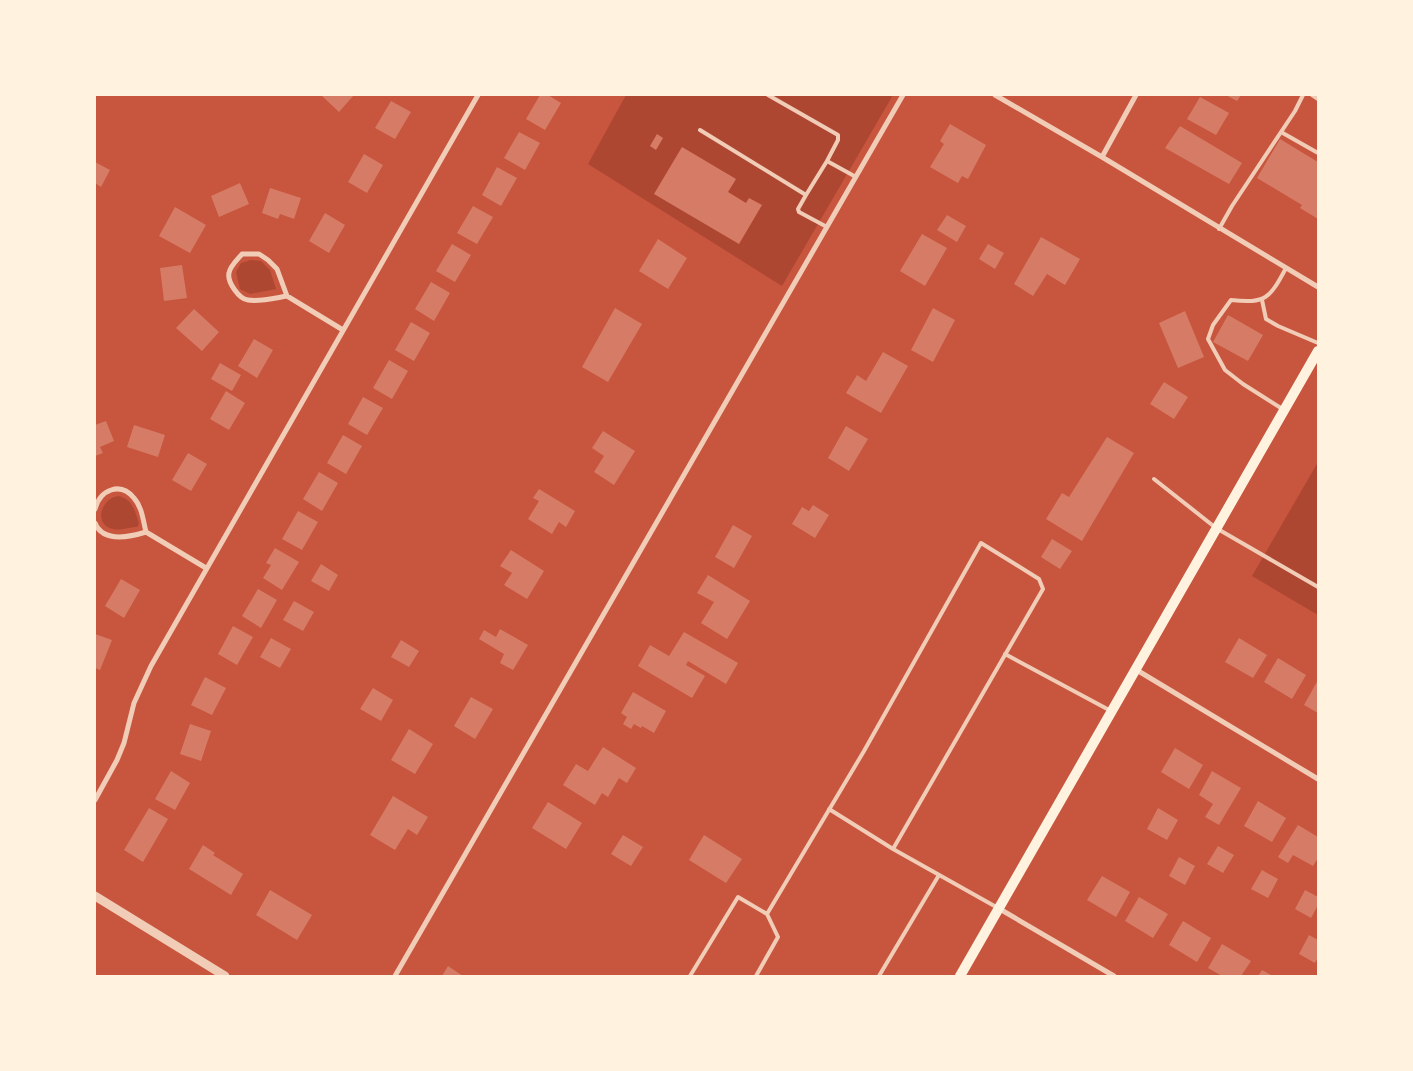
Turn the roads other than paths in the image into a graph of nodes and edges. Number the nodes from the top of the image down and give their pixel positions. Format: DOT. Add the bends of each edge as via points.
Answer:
graph roads {
  1 [pos="478,95"];
  2 [pos="768,95"];
  3 [pos="903,95"];
  4 [pos="995,95"];
  5 [pos="1136,95"];
  6 [pos="1303,95"];
  7 [pos="1312,95"];
  8 [pos="1318,98"];
  9 [pos="700,130"];
  10 [pos="1281,132"];
  11 [pos="1318,153"];
  12 [pos="1102,157"];
  13 [pos="827,160"];
  14 [pos="856,177"];
  15 [pos="806,195"];
  16 [pos="828,226"];
  17 [pos="1219,228"];
  18 [pos="1286,268"];
  19 [pos="1318,287"];
  20 [pos="287,296"];
  21 [pos="1262,300"];
  22 [pos="343,330"];
  23 [pos="1318,343"];
  24 [pos="1318,351"];
  25 [pos="1284,410"];
  26 [pos="1154,479"];
  27 [pos="95,509"];
  28 [pos="95,522"];
  29 [pos="1216,528"];
  30 [pos="146,532"];
  31 [pos="206,568"];
  32 [pos="1318,587"];
  33 [pos="1005,654"];
  34 [pos="1135,669"];
  35 [pos="1111,711"];
  36 [pos="1318,778"];
  37 [pos="95,800"];
  38 [pos="829,809"];
  39 [pos="893,849"];
  40 [pos="939,875"];
  41 [pos="95,896"];
  42 [pos="998,908"];
  43 [pos="767,914"];
  44 [pos="225,976"];
  45 [pos="395,976"];
  46 [pos="690,976"];
  47 [pos="756,976"];
  48 [pos="879,976"];
  49 [pos="960,976"];
  50 [pos="1114,976"];
  1 -- 22 [label="street"];
  2 -- 13 [label="lane" via="838,135"];
  3 -- 14 [label="street"];
  4 -- 12 [label="street"];
  5 -- 12 [label="street"];
  6 -- 10 [label="lane"];
  7 -- 8 [label="lane"];
  9 -- 15 [label="lane"];
  10 -- 11 [label="lane"];
  10 -- 17 [label="lane"];
  12 -- 17 [label="street"];
  13 -- 14 [label="lane"];
  13 -- 15 [label="lane"];
  14 -- 16 [label="street"];
  15 -- 16 [label="lane" via="799,212"];
  16 -- 45 [label="street"];
  17 -- 18 [label="street"];
  18 -- 19 [label="street"];
  18 -- 21 [label="lane"];
  20 -- 20 [label="street" via="277,269 259,254 242,254 229,273 230,282 241,298"];
  20 -- 22 [label="street"];
  21 -- 23 [label="lane" via="1266,319"];
  21 -- 25 [label="lane" via="1231,300 1213,325 1208,339 1225,370"];
  22 -- 31 [label="street"];
  24 -- 25 [label="main road"];
  25 -- 29 [label="main road"];
  26 -- 29 [label="lane"];
  27 -- 30 [label="street" via="103,495 110,490 121,489 133,497 140,508"];
  28 -- 30 [label="street" via="97,528 107,535 122,537"];
  29 -- 32 [label="lane"];
  29 -- 34 [label="main road"];
  30 -- 31 [label="street"];
  31 -- 37 [label="street" via="150,666 134,704 117,760"];
  33 -- 35 [label="lane"];
  33 -- 38 [label="lane" via="1043,589 1039,579 981,543"];
  33 -- 39 [label="lane"];
  34 -- 35 [label="main road"];
  34 -- 36 [label="street"];
  35 -- 42 [label="main road"];
  38 -- 39 [label="lane"];
  38 -- 43 [label="lane"];
  39 -- 40 [label="lane"];
  40 -- 42 [label="lane"];
  40 -- 48 [label="lane"];
  41 -- 44 [label="street"];
  42 -- 49 [label="main road"];
  42 -- 50 [label="street"];
  43 -- 46 [label="lane" via="738,897"];
  43 -- 47 [label="lane" via="778,936"];
}
